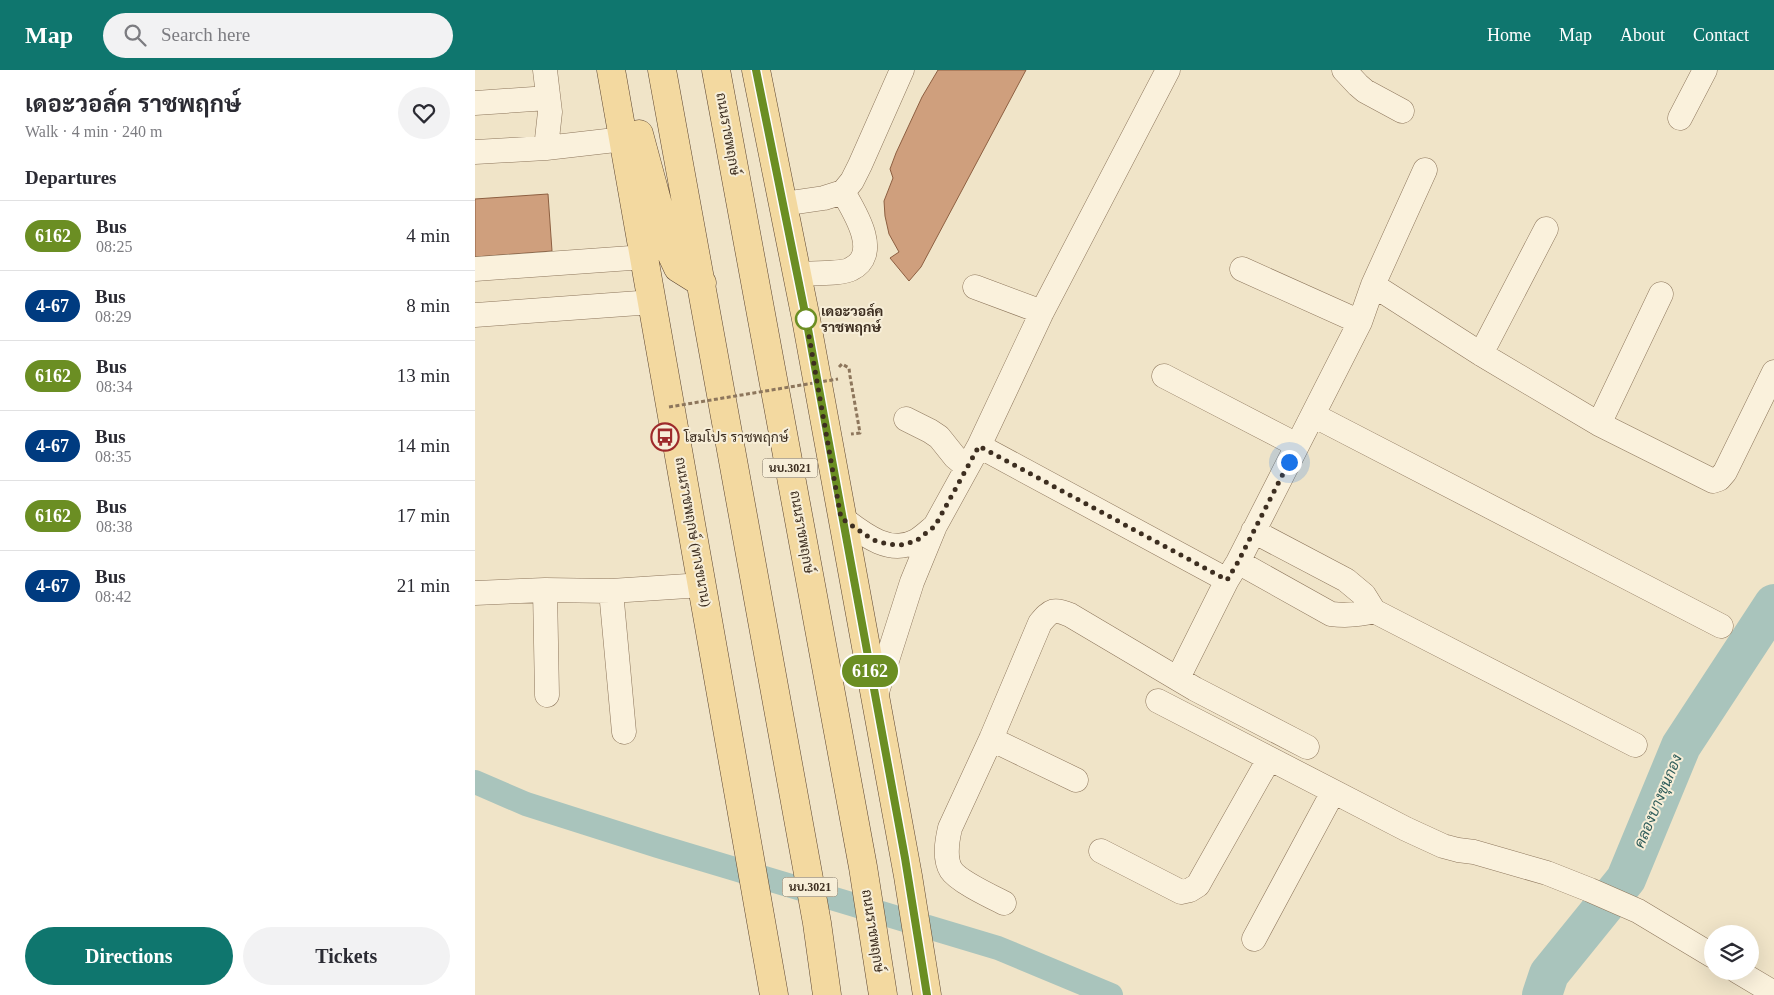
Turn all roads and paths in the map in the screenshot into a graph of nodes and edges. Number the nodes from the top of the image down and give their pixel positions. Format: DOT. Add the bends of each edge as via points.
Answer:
graph roads {
  1 [pos="545,70"];
  2 [pos="662,70"];
  3 [pos="716,70"];
  4 [pos="756,70"];
  5 [pos="902,70"];
  6 [pos="1168,70"];
  7 [pos="1345,70"];
  8 [pos="1705,70"];
  9 [pos="611,72"];
  10 [pos="548,98"];
  11 [pos="475,103"];
  12 [pos="1402,111"];
  13 [pos="1680,118"];
  14 [pos="624,139"];
  15 [pos="546,148"];
  16 [pos="475,152"];
  17 [pos="1425,170"];
  18 [pos="843,192"];
  19 [pos="783,204"];
  20 [pos="1546,229"];
  21 [pos="645,257"];
  22 [pos="475,269"];
  23 [pos="1242,269"];
  24 [pos="798,274"];
  25 [pos="702,283"];
  26 [pos="1373,285"];
  27 [pos="975,287"];
  28 [pos="1661,294"];
  29 [pos="653,302"];
  30 [pos="1042,312"];
  31 [pos="475,316"];
  32 [pos="1360,322"];
  33 [pos="1481,354"];
  34 [pos="1774,372"];
  35 [pos="1164,376"];
  36 [pos="669,407"];
  37 [pos="1313,415"];
  38 [pos="906,419"];
  39 [pos="1599,424"];
  40 [pos="860,433"];
  41 [pos="1297,445"];
  42 [pos="979,446"];
  43 [pos="967,467"];
  44 [pos="841,518"];
  45 [pos="935,526"];
  46 [pos="1253,532"];
  47 [pos="1232,571"];
  48 [pos="703,585"];
  49 [pos="545,590"];
  50 [pos="611,591"];
  51 [pos="475,593"];
  52 [pos="1374,611"];
  53 [pos="1721,626"];
  54 [pos="1178,678"];
  55 [pos="547,695"];
  56 [pos="875,698"];
  57 [pos="1158,701"];
  58 [pos="624,732"];
  59 [pos="991,739"];
  60 [pos="1635,745"];
  61 [pos="1307,747"];
  62 [pos="1269,759"];
  63 [pos="1076,780"];
  64 [pos="1333,792"];
  65 [pos="1101,851"];
  66 [pos="1004,903"];
  67 [pos="1254,939"];
  68 [pos="1704,951"];
  69 [pos="1752,980"];
  70 [pos="1774,993"];
  71 [pos="774,995"];
  72 [pos="827,995"];
  73 [pos="883,995"];
  74 [pos="927,995"];
  1 -- 10 [label="street"];
  2 -- 25 [label="main road, นบ.3021"];
  3 -- 73 [label="main road, ถนนราชพฤกษ์ / นบ.3021" via="863,867"];
  4 -- 19 [label="main road, นบ.3021"];
  5 -- 18 [label="street" via="860,165"];
  6 -- 30 [label="street"];
  7 -- 12 [label="street" via="1365,91"];
  8 -- 13 [label="street"];
  9 -- 14 [label="main road, ถนนราชพฤกษ์ (ทางขนาน)"];
  9 -- 25 [label="main road" via="628,94 671,253 678,268"];
  10 -- 11 [label="street"];
  10 -- 15 [label="street"];
  14 -- 15 [label="street"];
  14 -- 21 [label="main road, ถนนราชพฤกษ์ (ทางขนาน)"];
  15 -- 16 [label="street"];
  17 -- 26 [label="street"];
  18 -- 19 [label="street"];
  18 -- 24 [label="street" via="864,235 862,262 850,270"];
  19 -- 24 [label="main road, นบ.3021"];
  20 -- 33 [label="street"];
  21 -- 22 [label="street"];
  21 -- 29 [label="main road, ถนนราชพฤกษ์ (ทางขนาน)"];
  23 -- 32 [label="street"];
  24 -- 44 [label="main road, นบ.3021"];
  25 -- 72 [label="main road, นบ.3021"];
  26 -- 32 [label="street"];
  26 -- 33 [label="street"];
  27 -- 30 [label="street"];
  28 -- 39 [label="street"];
  29 -- 31 [label="street"];
  29 -- 48 [label="main road, ถนนราชพฤกษ์ (ทางขนาน)"];
  30 -- 42 [label="street"];
  32 -- 37 [label="street"];
  33 -- 39 [label="street"];
  34 -- 39 [label="street" via="1725,472 1713,481"];
  35 -- 41 [label="street"];
  36 -- 40 [label="path, bridge" via="837,379 837,370 842,364 849,368"];
  37 -- 41 [label="street"];
  37 -- 53 [label="street"];
  38 -- 43 [label="street" via="934,434"];
  41 -- 46 [label="street"];
  42 -- 43 [label="street"];
  42 -- 47 [label="street"];
  43 -- 45 [label="street"];
  44 -- 45 [label="street" via="873,540 887,544 916,541"];
  44 -- 56 [label="main road, นบ.3021"];
  45 -- 56 [label="street" via="912,582"];
  46 -- 47 [label="street"];
  46 -- 52 [label="street" via="1347,580 1364,595"];
  47 -- 52 [label="street" via="1331,614 1351,616"];
  47 -- 54 [label="street"];
  48 -- 50 [label="street"];
  48 -- 71 [label="main road, ถนนราชพฤกษ์ (ทางขนาน)"];
  49 -- 50 [label="street"];
  49 -- 51 [label="street"];
  49 -- 55 [label="street"];
  50 -- 58 [label="street"];
  52 -- 60 [label="street"];
  54 -- 59 [label="street" via="1071,615 1058,610 1048,613 1040,623"];
  54 -- 61 [label="street"];
  56 -- 74 [label="main road, นบ.3021"];
  57 -- 62 [label="street"];
  59 -- 63 [label="street"];
  59 -- 66 [label="street" via="950,828 946,842 947,860 951,871 961,879"];
  62 -- 64 [label="street"];
  62 -- 65 [label="street" via="1198,885 1190,890 1181,892"];
  64 -- 67 [label="street"];
  64 -- 68 [label="street" via="1443,846 1547,873 1590,890 1638,911"];
  69 -- 70 [label="street"];
}
